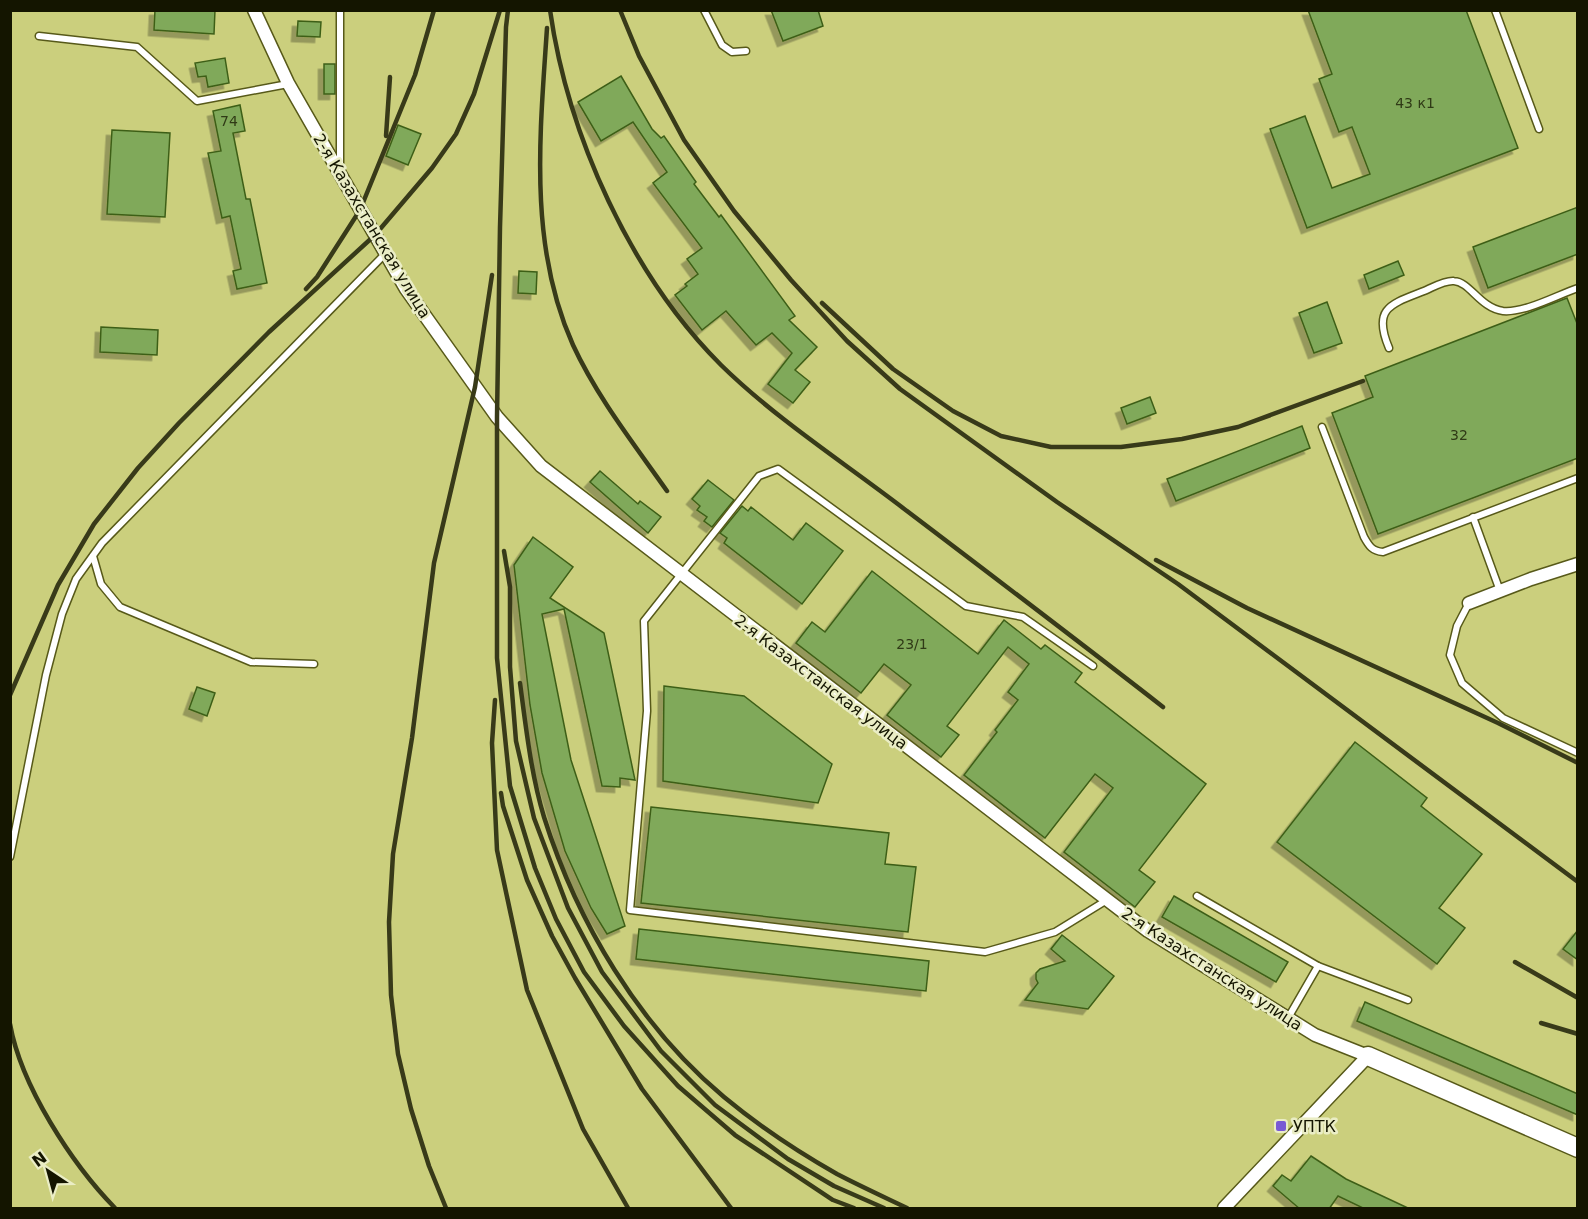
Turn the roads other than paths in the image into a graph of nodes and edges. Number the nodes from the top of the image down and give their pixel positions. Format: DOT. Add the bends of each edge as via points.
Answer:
graph roads {
  1 [pos="255,10"];
  2 [pos="340,10"];
  3 [pos="704,10"];
  4 [pos="1495,10"];
  5 [pos="39,36"];
  6 [pos="747,51"];
  7 [pos="288,83"];
  8 [pos="1539,129"];
  9 [pos="340,175"];
  10 [pos="385,254"];
  11 [pos="1578,288"];
  12 [pos="1389,348"];
  13 [pos="1322,427"];
  14 [pos="1578,477"];
  15 [pos="1473,518"];
  16 [pos="93,556"];
  17 [pos="1578,564"];
  18 [pos="680,574"];
  19 [pos="1500,591"];
  20 [pos="1469,603"];
  21 [pos="314,664"];
  22 [pos="1093,666"];
  23 [pos="1578,753"];
  24 [pos="10,857"];
  25 [pos="1197,896"];
  26 [pos="1107,900"];
  27 [pos="1318,966"];
  28 [pos="1408,1000"];
  29 [pos="1288,1018"];
  30 [pos="1368,1056"];
  31 [pos="1578,1148"];
  32 [pos="1224,1209"];
  1 -- 7 [label="street, 2-я Казахстанская улица"];
  2 -- 9 [label="lane"];
  3 -- 6 [label="lane" via="722,45 732,52"];
  4 -- 8 [label="lane"];
  5 -- 7 [label="lane" via="137,47 197,101"];
  7 -- 9 [label="street, 2-я Казахстанская улица"];
  9 -- 10 [label="street, 2-я Казахстанская улица"];
  10 -- 16 [label="lane"];
  10 -- 18 [label="street, 2-я Казахстанская улица" via="475,387 533,458"];
  11 -- 12 [label="lane" via="1518,310 1503,311 1450,280 1394,303 1385,311 1382,322"];
  13 -- 15 [label="lane" via="1365,537 1376,551 1383,552"];
  14 -- 15 [label="lane"];
  15 -- 19 [label="lane"];
  16 -- 21 [label="lane" via="101,584 120,607 250,662"];
  16 -- 24 [label="lane" via="76,579 62,614"];
  17 -- 19 [label="street"];
  18 -- 22 [label="lane" via="759,476 778,469 966,606 1023,617"];
  18 -- 26 [label="street, 2-я Казахстанская улица"];
  18 -- 26 [label="lane" via="644,621 647,711 630,910 985,952 1055,932"];
  19 -- 20 [label="street"];
  20 -- 23 [label="lane" via="1456,626 1450,655 1462,683 1503,718"];
  25 -- 27 [label="lane"];
  26 -- 29 [label="street, 2-я Казахстанская улица" via="1148,931"];
  27 -- 28 [label="lane"];
  27 -- 29 [label="lane"];
  29 -- 30 [label="street, 2-я Казахстанская улица" via="1315,1035"];
  30 -- 31 [label="street, 2-я Казахстанская улица"];
  30 -- 32 [label="street"];
}
